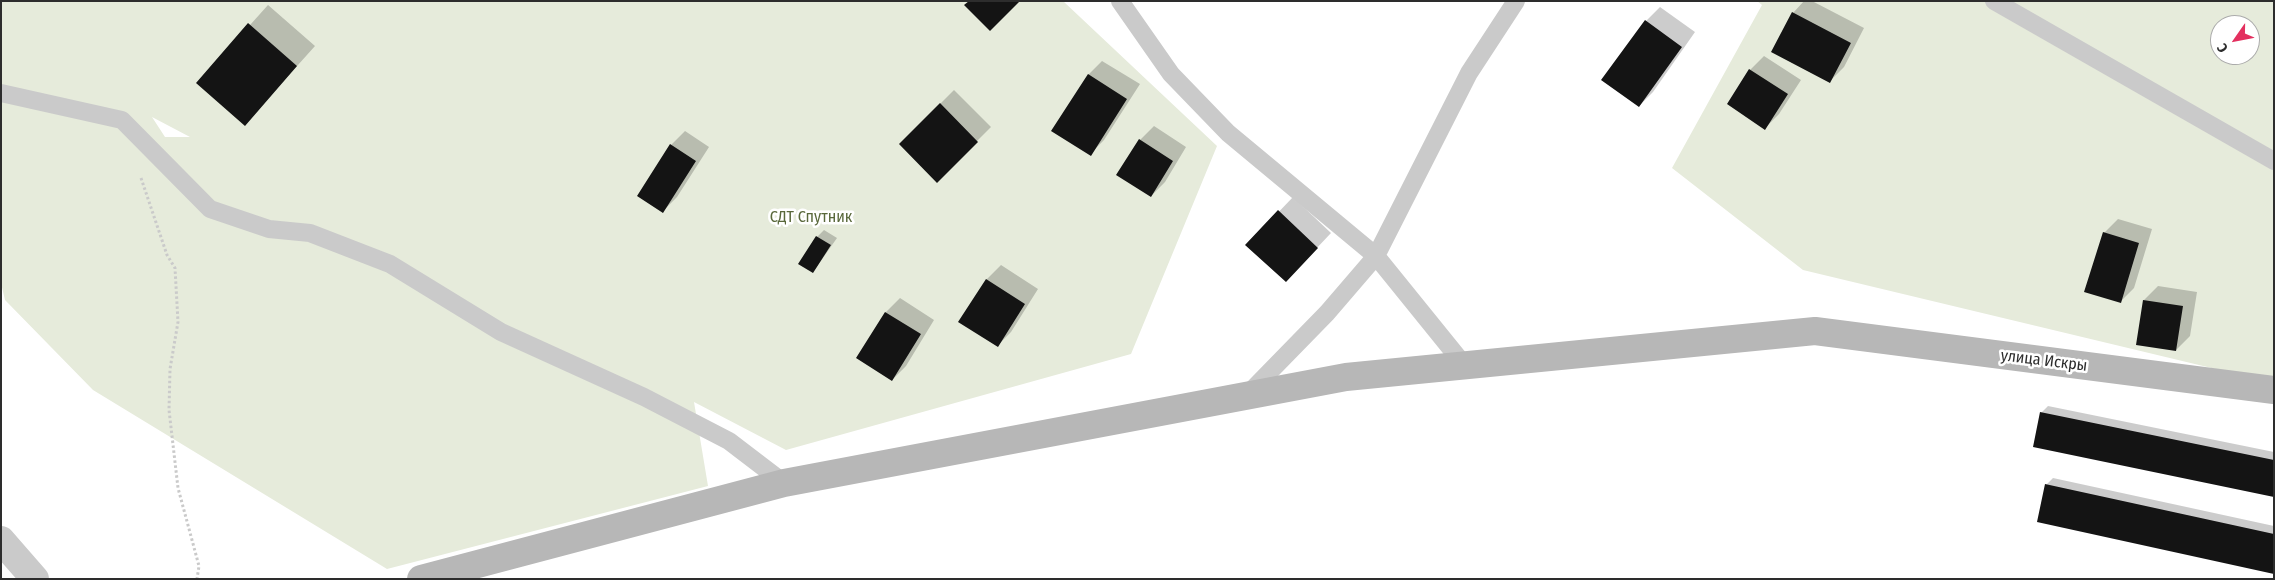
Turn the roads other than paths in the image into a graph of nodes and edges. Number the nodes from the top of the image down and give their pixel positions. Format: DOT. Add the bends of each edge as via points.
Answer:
graph roads {
  1 [pos="1120,1"];
  2 [pos="1516,1"];
  3 [pos="1994,1"];
  4 [pos="1,93"];
  5 [pos="2274,161"];
  6 [pos="1376,256"];
  7 [pos="1465,366"];
  8 [pos="2274,390"];
  9 [pos="1245,396"];
  10 [pos="784,483"];
  11 [pos="1,540"];
  12 [pos="35,579"];
  13 [pos="422,579"];
  1 -- 6 [label="lane" via="1171,74 1228,133"];
  2 -- 6 [label="lane" via="1469,73"];
  3 -- 5 [label="lane"];
  4 -- 10 [label="lane" via="122,120 210,209 269,229 310,233 390,264 501,332 644,397 729,441"];
  6 -- 7 [label="lane"];
  6 -- 9 [label="lane" via="1327,313"];
  7 -- 8 [label="main road, улица Искры" via="1815,331"];
  7 -- 9 [label="main road, улица Искры" via="1346,378"];
  9 -- 10 [label="main road, улица Искры"];
  10 -- 13 [label="main road, улица Искры"];
  11 -- 12 [label="street"];
}
